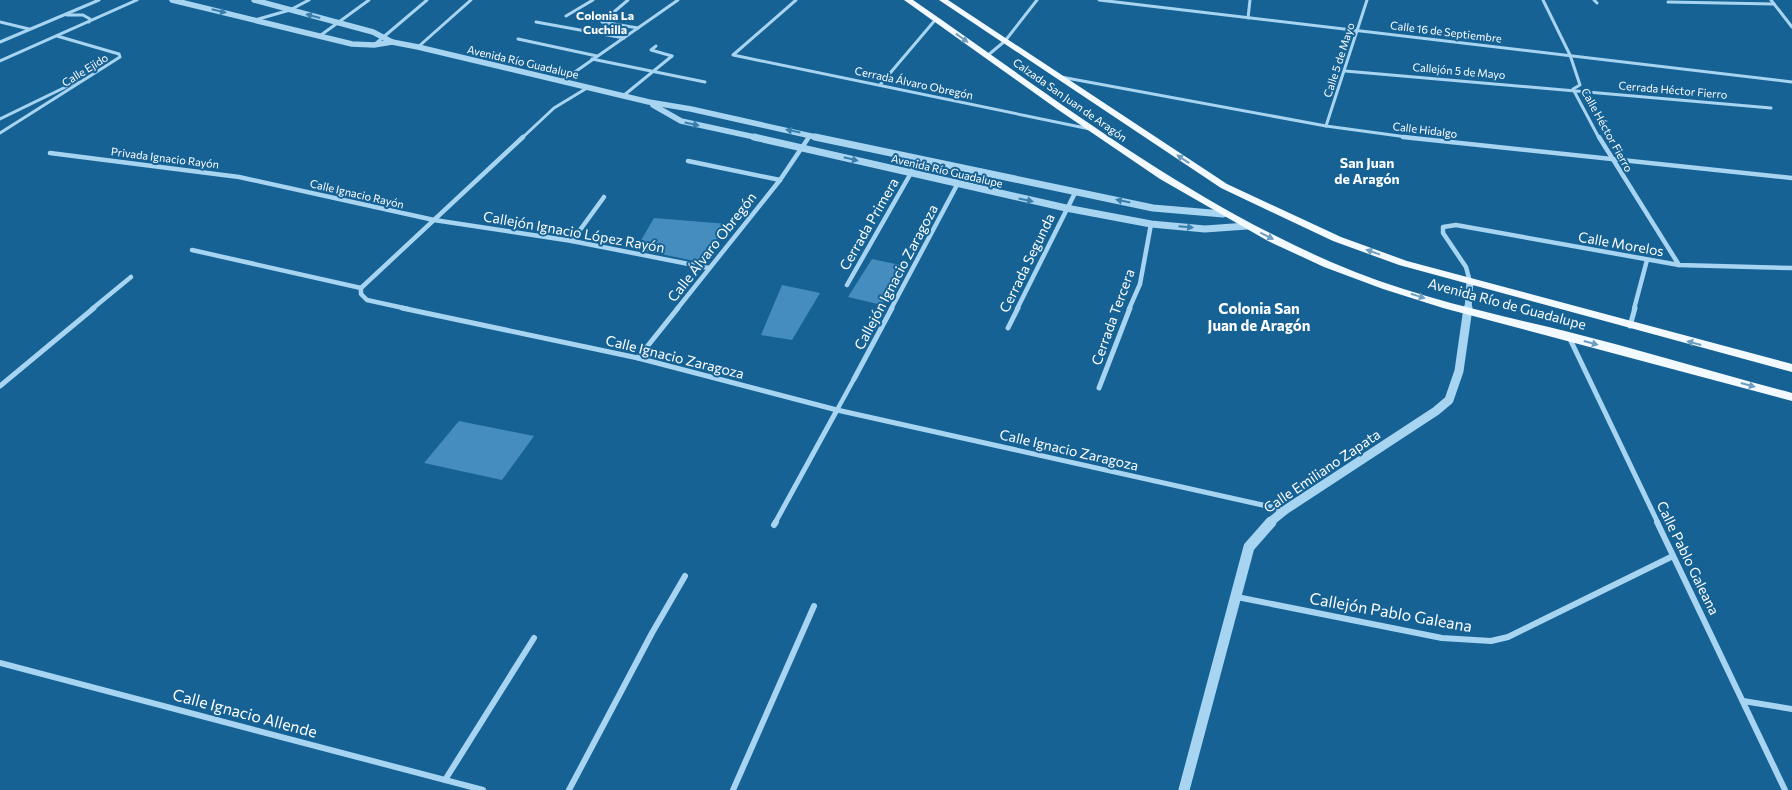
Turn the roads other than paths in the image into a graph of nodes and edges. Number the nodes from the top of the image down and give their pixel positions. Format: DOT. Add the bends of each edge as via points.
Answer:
graph roads {
  1 [pos="99,0"];
  2 [pos="137,0"];
  3 [pos="172,0"];
  4 [pos="254,0"];
  5 [pos="309,0"];
  6 [pos="369,0"];
  7 [pos="427,0"];
  8 [pos="471,0"];
  9 [pos="593,0"];
  10 [pos="628,0"];
  11 [pos="678,0"];
  12 [pos="796,0"];
  13 [pos="908,0"];
  14 [pos="943,0"];
  15 [pos="1037,0"];
  16 [pos="1099,0"];
  17 [pos="1250,0"];
  18 [pos="1367,0"];
  19 [pos="1543,0"];
  20 [pos="1771,0"];
  21 [pos="1668,2"];
  22 [pos="1774,4"];
  23 [pos="290,10"];
  24 [pos="61,16"];
  25 [pos="566,16"];
  26 [pos="1248,18"];
  27 [pos="936,19"];
  28 [pos="254,20"];
  29 [pos="0,22"];
  30 [pos="89,22"];
  31 [pos="536,22"];
  32 [pos="340,23"];
  33 [pos="1792,27"];
  34 [pos="638,28"];
  35 [pos="30,29"];
  36 [pos="1358,31"];
  37 [pos="321,35"];
  38 [pos="57,36"];
  39 [pos="384,36"];
  40 [pos="624,38"];
  41 [pos="518,39"];
  42 [pos="1004,41"];
  43 [pos="0,42"];
  44 [pos="392,42"];
  45 [pos="374,45"];
  46 [pos="656,46"];
  47 [pos="418,48"];
  48 [pos="1570,55"];
  49 [pos="596,56"];
  50 [pos="987,56"];
  51 [pos="592,59"];
  52 [pos="0,61"];
  53 [pos="104,69"];
  54 [pos="1344,71"];
  55 [pos="652,72"];
  56 [pos="1058,77"];
  57 [pos="562,81"];
  58 [pos="705,82"];
  59 [pos="1792,82"];
  60 [pos="880,85"];
  61 [pos="587,88"];
  62 [pos="1573,89"];
  63 [pos="623,96"];
  64 [pos="649,102"];
  65 [pos="1771,108"];
  66 [pos="0,120"];
  67 [pos="1326,126"];
  68 [pos="1091,129"];
  69 [pos="0,133"];
  70 [pos="810,135"];
  71 [pos="802,147"];
  72 [pos="50,153"];
  73 [pos="1610,158"];
  74 [pos="916,159"];
  75 [pos="688,161"];
  76 [pos="911,173"];
  77 [pos="1792,178"];
  78 [pos="780,180"];
  79 [pos="277,185"];
  80 [pos="957,185"];
  81 [pos="1224,186"];
  82 [pos="1076,192"];
  83 [pos="604,197"];
  84 [pos="1066,208"];
  85 [pos="1223,214"];
  86 [pos="434,220"];
  87 [pos="1151,224"];
  88 [pos="1247,226"];
  89 [pos="572,241"];
  90 [pos="192,250"];
  91 [pos="1647,260"];
  92 [pos="1679,265"];
  93 [pos="709,268"];
  94 [pos="1792,268"];
  95 [pos="131,277"];
  96 [pos="1470,282"];
  97 [pos="846,285"];
  98 [pos="361,288"];
  99 [pos="1467,310"];
  100 [pos="1630,326"];
  101 [pos="1008,328"];
  102 [pos="1568,336"];
  103 [pos="638,358"];
  104 [pos="1792,368"];
  105 [pos="854,379"];
  106 [pos="0,386"];
  107 [pos="1099,388"];
  108 [pos="1792,397"];
  109 [pos="837,410"];
  110 [pos="1285,510"];
  111 [pos="774,525"];
  112 [pos="1673,556"];
  113 [pos="685,576"];
  114 [pos="1237,597"];
  115 [pos="814,606"];
  116 [pos="534,638"];
  117 [pos="0,663"];
  118 [pos="1743,701"];
  119 [pos="1792,709"];
  120 [pos="445,780"];
  121 [pos="483,790"];
  122 [pos="569,790"];
  123 [pos="733,790"];
  124 [pos="1184,790"];
  125 [pos="1785,790"];
  1 -- 24 [label="street"];
  2 -- 30 [label="street"];
  3 -- 28 [label="street, Avenida Río Guadalupe, one-way"];
  4 -- 23 [label="street, Avenida Río Guadalupe"];
  5 -- 23 [label="street"];
  6 -- 32 [label="street"];
  7 -- 39 [label="street"];
  8 -- 47 [label="street"];
  9 -- 25 [label="street"];
  10 -- 34 [label="street" via="602,22"];
  11 -- 34 [label="street"];
  12 -- 60 [label="street, Cerrada Álvaro Obregón" via="733,55"];
  13 -- 27 [label="main road, Calzada San Juan de Aragón"];
  14 -- 42 [label="main road, Calzada San Juan de Aragón"];
  15 -- 42 [label="street"];
  16 -- 26 [label="street, Calle 16 de Septiembre"];
  17 -- 26 [label="street"];
  18 -- 36 [label="street, Calle 5 de Mayo"];
  19 -- 48 [label="street, Calle Héctor Fierro"];
  20 -- 22 [label="street"];
  21 -- 22 [label="street"];
  22 -- 33 [label="street"];
  23 -- 28 [label="street"];
  32 -- 23 [label="street, Avenida Río Guadalupe, one-way"];
  24 -- 30 [label="street" via="83,15 90,19"];
  24 -- 35 [label="street"];
  26 -- 36 [label="street, Calle 16 de Septiembre"];
  27 -- 50 [label="main road, Calzada San Juan de Aragón, one-way"];
  27 -- 60 [label="street"];
  28 -- 37 [label="street, Avenida Río Guadalupe"];
  29 -- 35 [label="street"];
  30 -- 38 [label="street"];
  31 -- 40 [label="street"];
  32 -- 37 [label="street"];
  32 -- 39 [label="street, Avenida Río Guadalupe"];
  34 -- 40 [label="street"];
  35 -- 43 [label="street"];
  36 -- 48 [label="street, Calle 16 de Septiembre"];
  36 -- 54 [label="street, Calle 5 de Mayo"];
  37 -- 45 [label="street, Avenida Río Guadalupe" via="352,44"];
  38 -- 52 [label="street"];
  38 -- 53 [label="street, Calle Ejido" via="119,54 120,57"];
  39 -- 44 [label="street, Avenida Río Guadalupe"];
  39 -- 45 [label="street"];
  40 -- 49 [label="street"];
  41 -- 49 [label="street"];
  42 -- 50 [label="street"];
  42 -- 56 [label="main road, Calzada San Juan de Aragón"];
  44 -- 45 [label="street, Avenida Río Guadalupe"];
  44 -- 47 [label="street, Avenida Río Guadalupe"];
  46 -- 55 [label="street" via="651,50 672,56"];
  47 -- 57 [label="street, Avenida Río Guadalupe"];
  48 -- 59 [label="street, Calle 16 de Septiembre"];
  48 -- 62 [label="street, Calle Héctor Fierro" via="1580,85"];
  49 -- 51 [label="street"];
  50 -- 68 [label="main road, Calzada San Juan de Aragón"];
  51 -- 55 [label="street"];
  51 -- 57 [label="street"];
  53 -- 66 [label="street"];
  53 -- 69 [label="street, Calle Ejido"];
  54 -- 62 [label="street, Callejón 5 de Mayo"];
  54 -- 67 [label="street, Calle 5 de Mayo"];
  55 -- 58 [label="street"];
  55 -- 63 [label="street"];
  56 -- 67 [label="street, Calle Hidalgo"];
  81 -- 56 [label="main road, Calzada San Juan de Aragón, one-way"];
  57 -- 61 [label="street, Avenida Río Guadalupe"];
  60 -- 68 [label="street, Cerrada Álvaro Obregón"];
  61 -- 63 [label="street, Avenida Río Guadalupe"];
  61 -- 86 [label="street" via="554,108"];
  62 -- 65 [label="street, Cerrada Héctor Fierro"];
  62 -- 73 [label="street, Calle Héctor Fierro"];
  63 -- 64 [label="street, Avenida Río Guadalupe"];
  70 -- 64 [label="street, Avenida Río Guadalupe, one-way"];
  64 -- 71 [label="street, Avenida Río Guadalupe, one-way" via="680,121"];
  67 -- 73 [label="street, Calle Hidalgo"];
  68 -- 85 [label="main road, Calzada San Juan de Aragón"];
  70 -- 71 [label="street, Calle Álvaro Obregón"];
  70 -- 74 [label="street, Avenida Río Guadalupe"];
  71 -- 76 [label="street, Avenida Río Guadalupe, one-way"];
  71 -- 78 [label="street, Calle Álvaro Obregón"];
  72 -- 79 [label="street, Privada Ignacio Rayón" via="207,172"];
  73 -- 77 [label="street, Calle Hidalgo"];
  73 -- 92 [label="street, Calle Héctor Fierro"];
  74 -- 76 [label="street, Cerrada Primera"];
  74 -- 82 [label="street, Avenida Río Guadalupe"];
  75 -- 78 [label="street"];
  76 -- 80 [label="street, Avenida Río Guadalupe"];
  76 -- 97 [label="street, Cerrada Primera"];
  78 -- 93 [label="street, Calle Álvaro Obregón"];
  79 -- 86 [label="street, Calle Ignacio Rayón"];
  80 -- 84 [label="street, Avenida Río Guadalupe, one-way"];
  80 -- 105 [label="street, Callejón Ignacio Zaragoza"];
  96 -- 81 [label="main road, Avenida Río de Guadalupe, one-way" via="1403,263 1337,239"];
  82 -- 84 [label="street, Cerrada Segunda"];
  85 -- 82 [label="street, Avenida Río Guadalupe, one-way" via="1153,208"];
  83 -- 89 [label="street"];
  84 -- 87 [label="street, Avenida Río Guadalupe"];
  84 -- 101 [label="street, Cerrada Segunda"];
  85 -- 88 [label="main road, Avenida Río de Guadalupe"];
  86 -- 89 [label="street, Callejón Ignacio López Rayón"];
  86 -- 98 [label="street"];
  87 -- 88 [label="street, Avenida Río Guadalupe, one-way" via="1206,229"];
  87 -- 107 [label="street, Cerrada Tercera" via="1140,284"];
  88 -- 99 [label="main road, Avenida Río de Guadalupe, one-way" via="1329,265"];
  89 -- 93 [label="street, Callejón Ignacio López Rayón"];
  90 -- 98 [label="street"];
  91 -- 92 [label="street, Calle Morelos"];
  91 -- 96 [label="street, Calle Morelos" via="1456,225 1443,227 1443,233 1466,267"];
  91 -- 100 [label="street"];
  92 -- 94 [label="street, Calle Morelos"];
  93 -- 103 [label="street, Calle Álvaro Obregón"];
  95 -- 106 [label="street"];
  96 -- 99 [label="street, Calle Emiliano Zapata"];
  96 -- 100 [label="main road, Avenida Río de Guadalupe"];
  98 -- 103 [label="street, Calle Ignacio Zaragoza" via="361,294 367,300 378,303"];
  99 -- 102 [label="main road, Avenida Río de Guadalupe"];
  99 -- 110 [label="street, Calle Emiliano Zapata" via="1462,350 1449,400"];
  104 -- 100 [label="main road, Avenida Río de Guadalupe, one-way"];
  102 -- 108 [label="main road, Avenida Río de Guadalupe, one-way"];
  102 -- 112 [label="street, Calle Pablo Galeana"];
  103 -- 109 [label="street, Calle Ignacio Zaragoza"];
  105 -- 109 [label="street"];
  109 -- 110 [label="street, Calle Ignacio Zaragoza"];
  109 -- 111 [label="street"];
  110 -- 114 [label="street, Calle Emiliano Zapata" via="1249,547"];
  112 -- 114 [label="street, Callejón Pablo Galeana" via="1508,637 1491,641 1442,638"];
  112 -- 118 [label="street, Calle Pablo Galeana"];
  113 -- 122 [label="street"];
  114 -- 124 [label="street, Calle Emiliano Zapata"];
  115 -- 123 [label="street"];
  116 -- 120 [label="street"];
  117 -- 120 [label="street, Calle Ignacio Allende"];
  118 -- 119 [label="street"];
  118 -- 125 [label="street, Calle Pablo Galeana"];
  120 -- 121 [label="street, Calle Ignacio Allende"];
}
